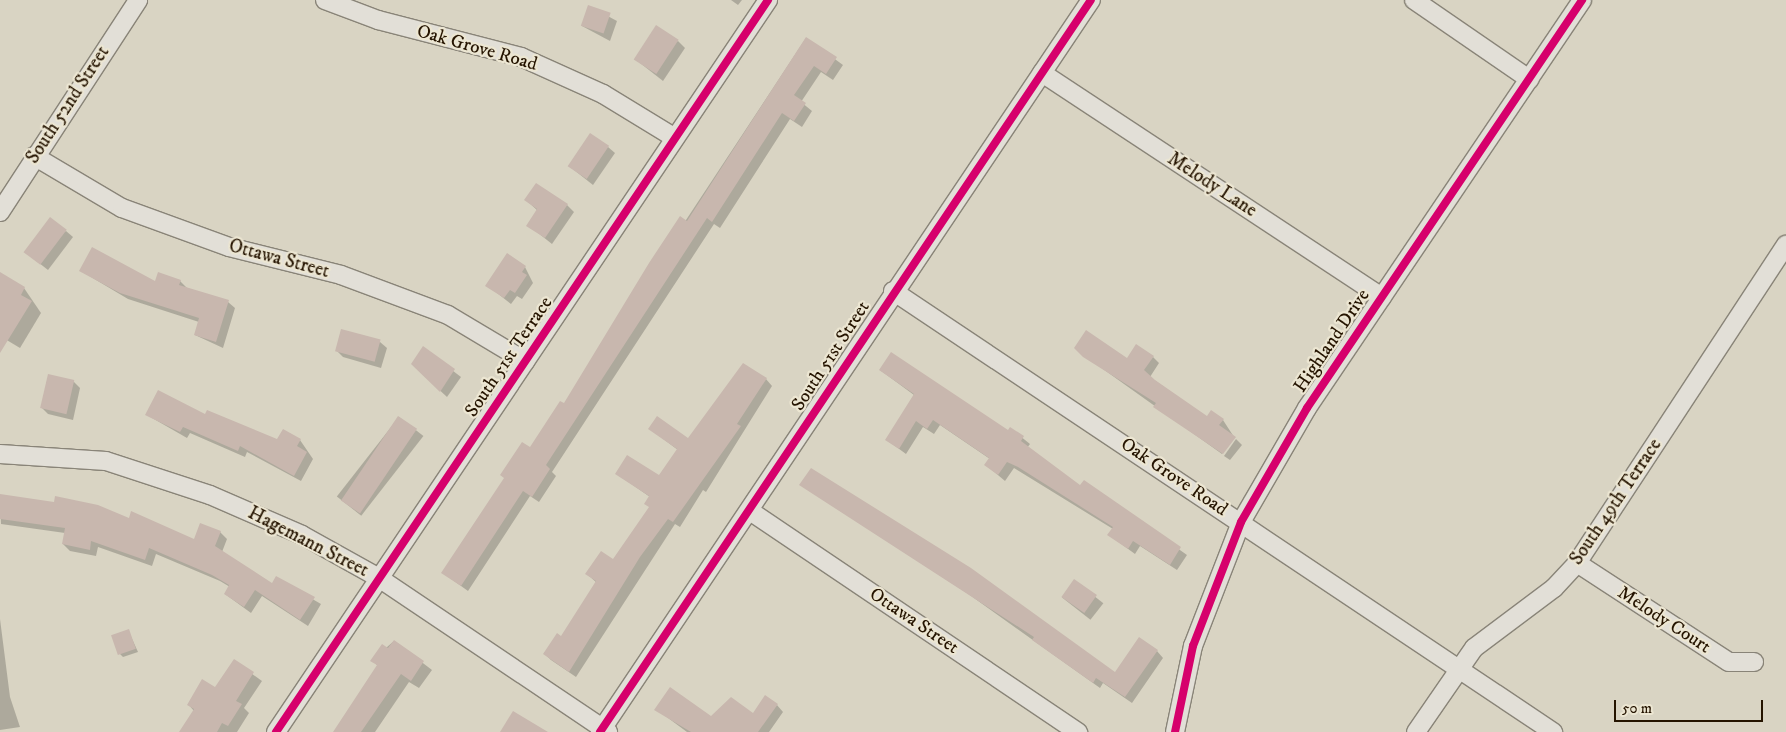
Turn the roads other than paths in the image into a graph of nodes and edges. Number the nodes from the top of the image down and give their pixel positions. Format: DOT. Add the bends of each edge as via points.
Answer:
graph roads {
  1 [pos="138,0"];
  2 [pos="324,0"];
  3 [pos="768,0"];
  4 [pos="1091,0"];
  5 [pos="1414,0"];
  6 [pos="1582,0"];
  7 [pos="1042,73"];
  8 [pos="1530,79"];
  9 [pos="676,138"];
  10 [pos="34,156"];
  11 [pos="0,212"];
  12 [pos="1786,245"];
  13 [pos="893,291"];
  14 [pos="1382,297"];
  15 [pos="525,361"];
  16 [pos="0,454"];
  17 [pos="750,510"];
  18 [pos="1241,522"];
  19 [pos="1577,562"];
  20 [pos="379,578"];
  21 [pos="1754,662"];
  22 [pos="1458,668"];
  23 [pos="603,731"];
  24 [pos="276,732"];
  25 [pos="1078,732"];
  26 [pos="1175,732"];
  27 [pos="1416,732"];
  28 [pos="1553,732"];
  1 -- 10 [label="street, South 52nd Street"];
  2 -- 9 [label="street, Oak Grove Road" via="378,20 521,57 603,94"];
  3 -- 9 [label="street, South 51st Terrace"];
  4 -- 7 [label="street, South 51st Street"];
  5 -- 8 [label="street"];
  6 -- 8 [label="street, Highland Drive"];
  7 -- 13 [label="street, South 51st Street"];
  7 -- 14 [label="street, Melody Lane"];
  8 -- 14 [label="street, Highland Drive"];
  9 -- 15 [label="street, South 51st Terrace"];
  10 -- 11 [label="street, South 52nd Street"];
  10 -- 15 [label="street, Ottawa Street" via="122,208 229,247 341,275 439,311"];
  12 -- 19 [label="street, South 49th Terrace"];
  13 -- 17 [label="street, South 51st Street"];
  13 -- 18 [label="street, Oak Grove Road"];
  14 -- 18 [label="street, Highland Drive" via="1306,408"];
  15 -- 20 [label="street, South 51st Terrace"];
  16 -- 20 [label="street, Hagemann Street" via="106,461 210,494 302,535"];
  17 -- 23 [label="street, South 51st Street"];
  17 -- 25 [label="street, Ottawa Street"];
  18 -- 22 [label="street, Oak Grove Road"];
  18 -- 26 [label="street, Highland Drive" via="1193,646"];
  19 -- 21 [label="street, Melody Court" via="1728,662"];
  19 -- 22 [label="street, South 49th Terrace" via="1554,588 1474,648"];
  20 -- 23 [label="street, Hagemann Street"];
  20 -- 24 [label="street, South 51st Terrace"];
  22 -- 27 [label="street, South 49th Terrace"];
  22 -- 28 [label="street, Oak Grove Road"];
}
